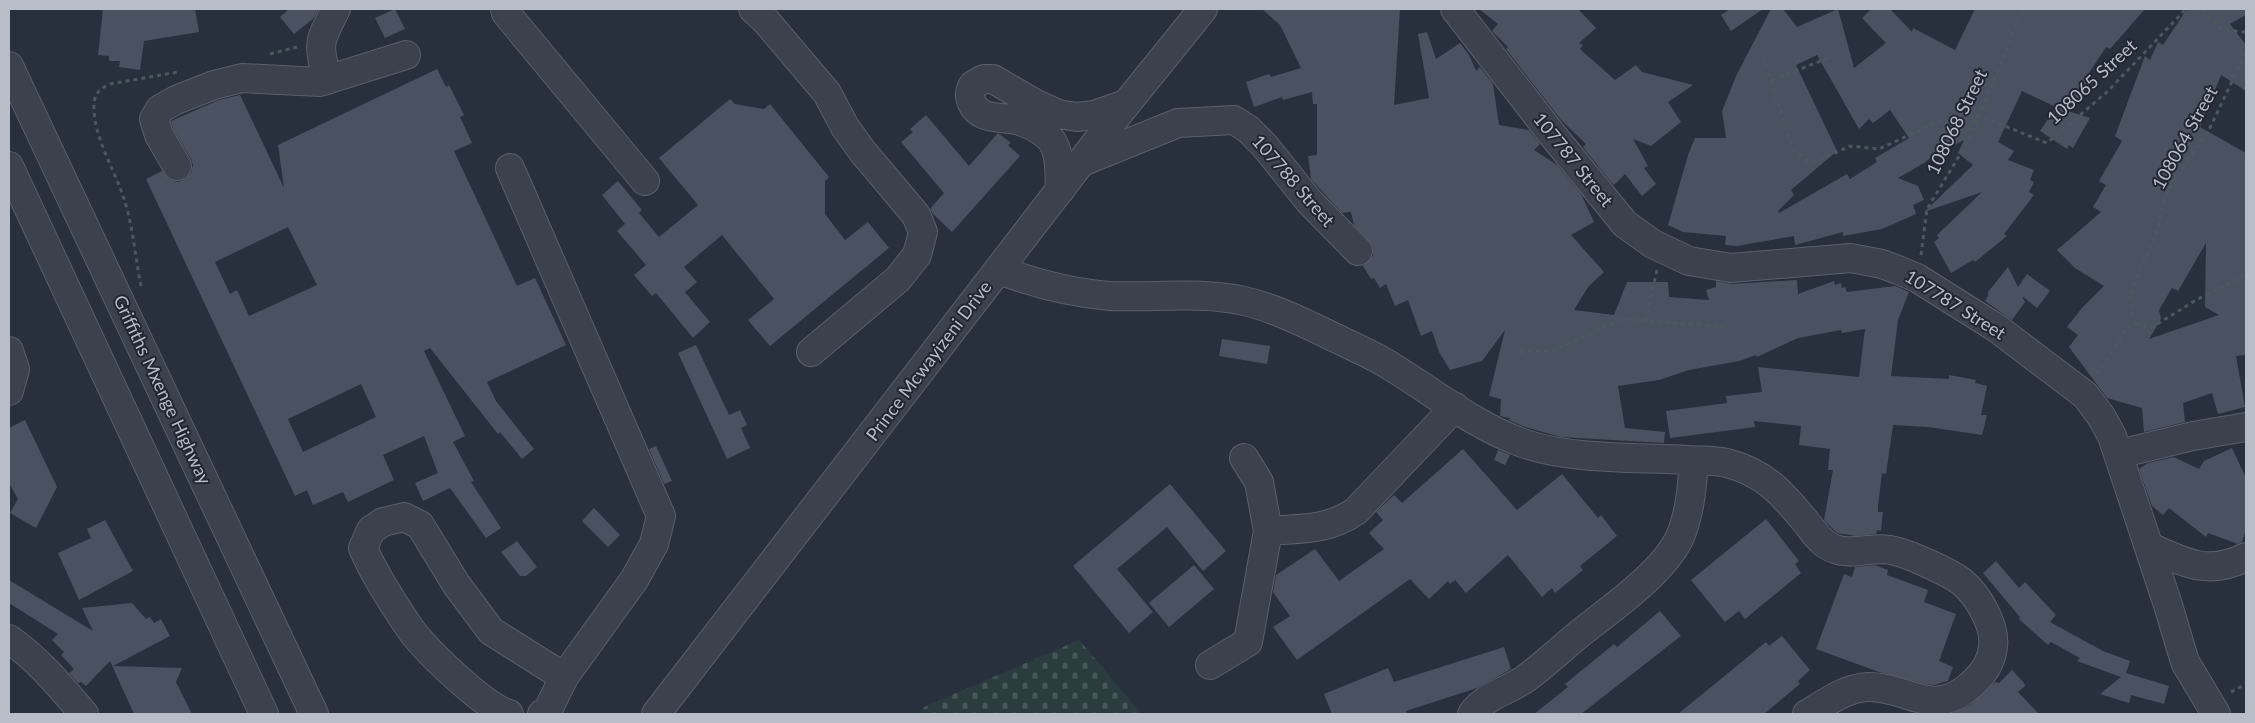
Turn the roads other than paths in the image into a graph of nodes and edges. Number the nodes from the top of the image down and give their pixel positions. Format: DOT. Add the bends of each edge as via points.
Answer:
graph roads {
  1 [pos="336,9"];
  2 [pos="505,9"];
  3 [pos="753,9"];
  4 [pos="1204,9"];
  5 [pos="1455,9"];
  6 [pos="406,55"];
  7 [pos="9,66"];
  8 [pos="327,80"];
  9 [pos="1126,104"];
  10 [pos="1082,162"];
  11 [pos="9,166"];
  12 [pos="177,166"];
  13 [pos="510,168"];
  14 [pos="645,180"];
  15 [pos="1060,190"];
  16 [pos="1358,251"];
  17 [pos="998,270"];
  18 [pos="9,351"];
  19 [pos="811,352"];
  20 [pos="9,391"];
  21 [pos="1455,407"];
  22 [pos="2246,427"];
  23 [pos="2119,454"];
  24 [pos="1244,458"];
  25 [pos="1694,461"];
  26 [pos="1268,531"];
  27 [pos="2150,547"];
  28 [pos="2246,557"];
  29 [pos="9,639"];
  30 [pos="1210,665"];
  31 [pos="564,678"];
  32 [pos="84,714"];
  33 [pos="264,714"];
  34 [pos="314,714"];
  35 [pos="508,714"];
  36 [pos="547,714"];
  37 [pos="656,714"];
  38 [pos="1472,714"];
  39 [pos="1807,714"];
  40 [pos="2216,714"];
  1 -- 8 [label="street" via="320,40"];
  2 -- 14 [label="street"];
  3 -- 19 [label="street" via="827,93 845,127 916,215 923,232 918,254 898,279"];
  4 -- 9 [label="street, Prince Mcwayizeni Drive"];
  5 -- 23 [label="street, 107787 Street" via="1625,224 1662,249 1690,261 1731,268 1852,258 1882,264 1917,278 1998,329 2085,395 2101,416"];
  6 -- 8 [label="street"];
  7 -- 34 [label="street, Griffiths Mxenge Highway"];
  8 -- 12 [label="street" via="296,82 242,78 214,85 160,109 154,119 159,135"];
  9 -- 10 [label="street, Prince Mcwayizeni Drive"];
  9 -- 15 [label="street" via="1094,116 1077,117 1058,114 1036,104 993,78 972,85 970,98 979,112 1020,121 1040,130 1052,142 1058,158"];
  10 -- 15 [label="street, Prince Mcwayizeni Drive"];
  10 -- 16 [label="street, 107788 Street" via="1178,123 1234,120 1258,139 1310,201"];
  11 -- 33 [label="street"];
  13 -- 31 [label="street" via="661,516 654,544 634,580"];
  15 -- 17 [label="street, Prince Mcwayizeni Drive"];
  17 -- 21 [label="street" via="1033,282 1106,296 1209,296 1261,306 1307,324 1388,364"];
  17 -- 37 [label="street, Prince Mcwayizeni Drive"];
  18 -- 20 [label="street" via="15,369"];
  21 -- 25 [label="street" via="1518,442 1541,449"];
  21 -- 26 [label="street" via="1356,511 1328,526"];
  22 -- 23 [label="street"];
  23 -- 27 [label="street, 107787 Street"];
  24 -- 26 [label="street" via="1259,482"];
  25 -- 38 [label="street" via="1687,516 1679,539 1668,556 1630,594 1540,668"];
  25 -- 39 [label="street" via="1725,463 1760,475 1777,488 1822,542 1846,551 1893,550 1928,564 1962,582 1986,614 1994,646 1987,669 1952,698 1925,701 1883,688 1867,687 1833,698"];
  26 -- 30 [label="street" via="1248,642"];
  27 -- 28 [label="street" via="2178,560 2209,568"];
  27 -- 40 [label="street, 107787 Street" via="2185,662"];
  29 -- 32 [label="street" via="24,649"];
  31 -- 35 [label="street" via="491,631 456,584 420,526 404,517 397,517 371,530 363,548 410,629 476,696"];
  31 -- 36 [label="street"];
}
